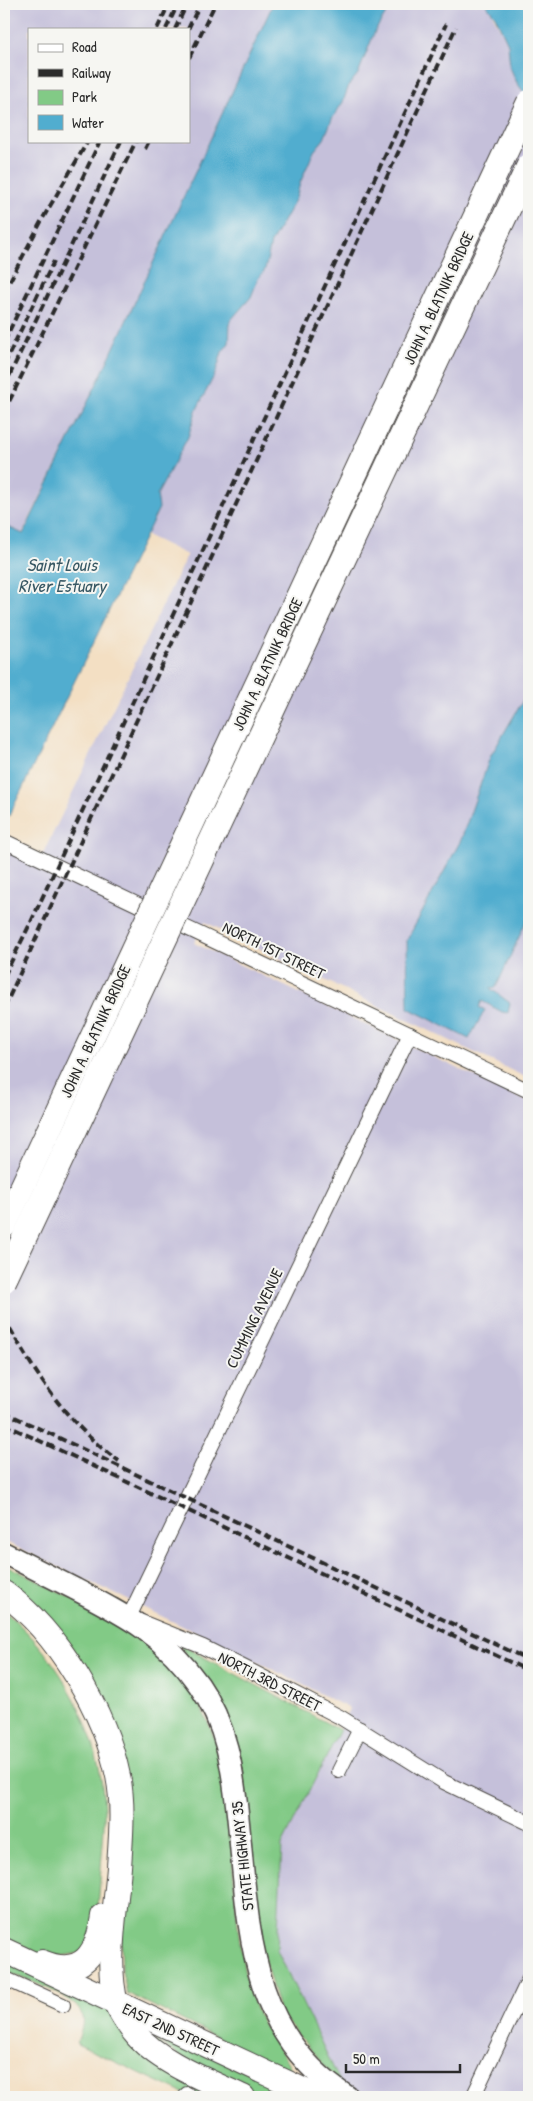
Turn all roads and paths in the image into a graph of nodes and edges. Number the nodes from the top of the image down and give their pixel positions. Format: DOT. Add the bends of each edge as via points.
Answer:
graph roads {
  1 [pos="529,102"];
  2 [pos="529,165"];
  3 [pos="4,841"];
  4 [pos="410,1034"];
  5 [pos="529,1090"];
  6 [pos="4,1226"];
  7 [pos="4,1281"];
  8 [pos="4,1553"];
  9 [pos="4,1593"];
  10 [pos="130,1618"];
  11 [pos="360,1729"];
  12 [pos="112,1755"];
  13 [pos="339,1770"];
  14 [pos="529,1824"];
  15 [pos="4,1945"];
  16 [pos="4,1950"];
  17 [pos="4,1978"];
  18 [pos="529,1979"];
  19 [pos="116,2004"];
  20 [pos="63,2005"];
  21 [pos="243,2097"];
  22 [pos="318,2097"];
  23 [pos="348,2097"];
  24 [pos="473,2097"];
  1 -- 6 [label="highway, JOHN A. BLATNIK BRIDGE, bridge"];
  2 -- 7 [label="highway, JOHN A. BLATNIK BRIDGE, bridge"];
  3 -- 4 [label="street, NORTH 1ST STREET"];
  4 -- 5 [label="street, NORTH 1ST STREET"];
  4 -- 10 [label="street, CUMMING AVENUE"];
  8 -- 10 [label="main road, NORTH 3RD STREET"];
  9 -- 12 [label="highway" via="40,1626 55,1645 91,1704"];
  10 -- 11 [label="street, NORTH 3RD STREET" via="224,1657"];
  10 -- 23 [label="main road, STATE HIGHWAY 35" via="154,1635 186,1668 219,1722 226,1740 236,1792 249,1922 267,2001 281,2029 306,2064"];
  11 -- 13 [label="street"];
  11 -- 14 [label="street, NORTH 3RD STREET" via="444,1782"];
  12 -- 15 [label="highway" via="104,1913 95,1948 81,1963 62,1967 52,1966"];
  12 -- 19 [label="highway" via="121,1804 112,1950"];
  16 -- 19 [label="highway"];
  17 -- 20 [label="street"];
  18 -- 24 [label="street"];
  19 -- 21 [label="highway, EAST 2ND STREET" via="147,2046 173,2063"];
  19 -- 22 [label="highway, EAST 2ND STREET"];
}
